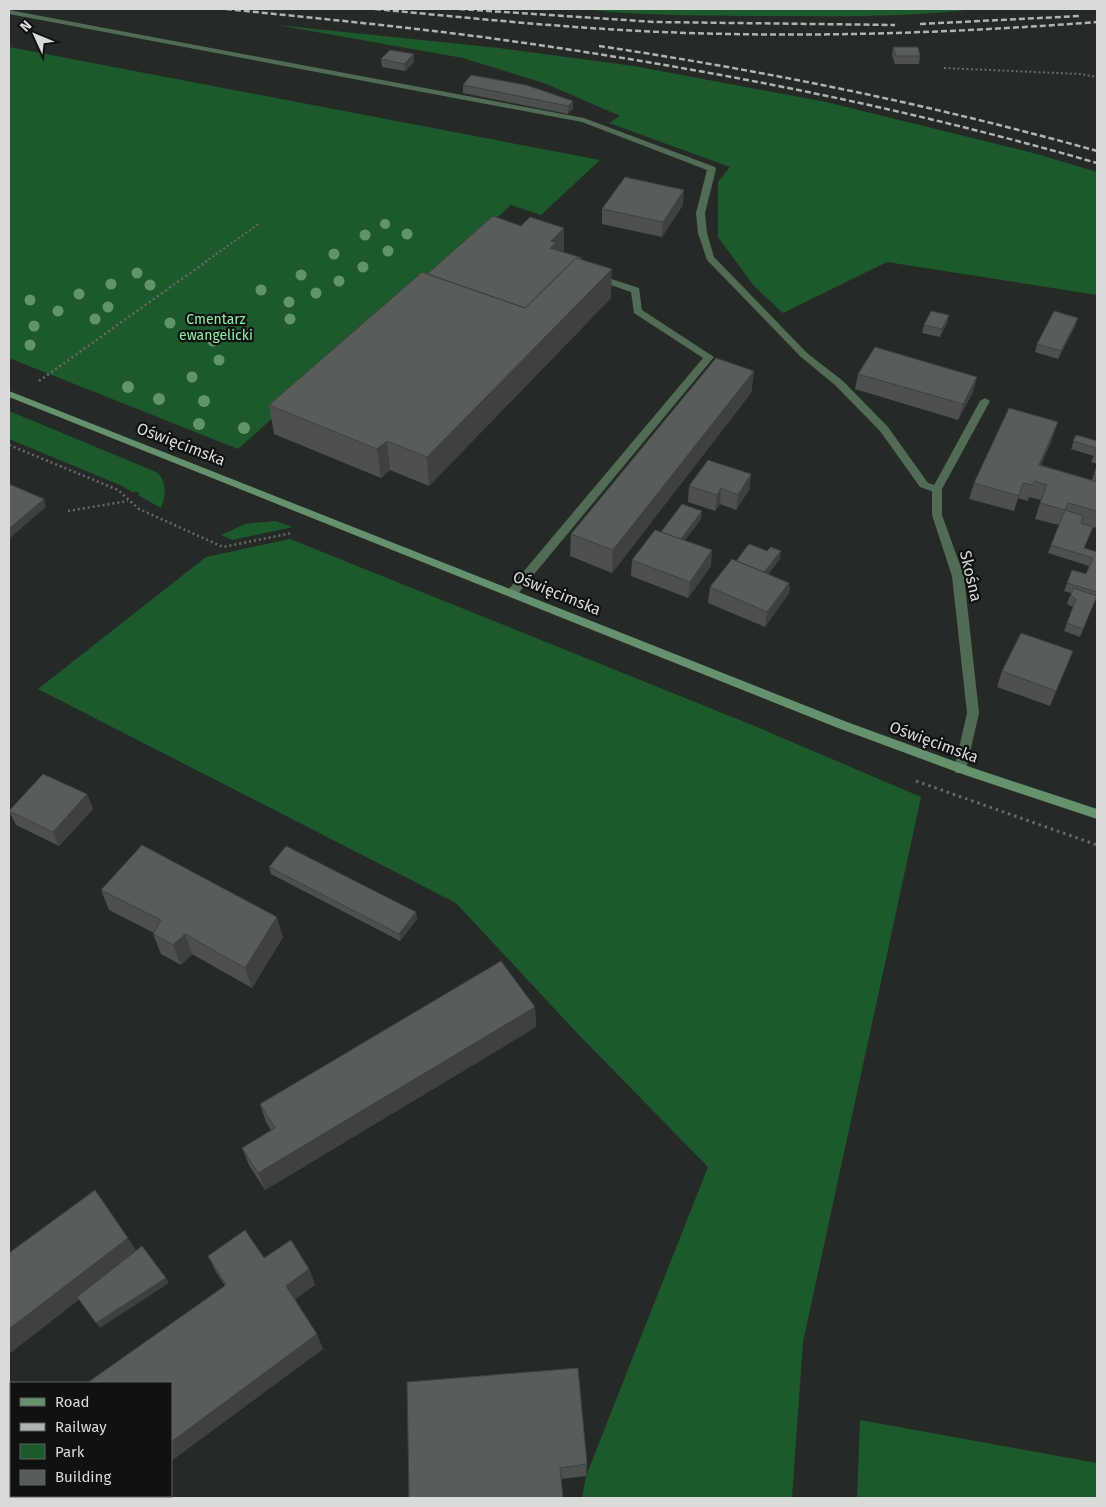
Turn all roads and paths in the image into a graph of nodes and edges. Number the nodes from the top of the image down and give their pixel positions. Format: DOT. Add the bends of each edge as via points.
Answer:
graph roads {
  1 [pos="9,12"];
  2 [pos="944,68"];
  3 [pos="1097,78"];
  4 [pos="260,223"];
  5 [pos="582,273"];
  6 [pos="38,382"];
  7 [pos="9,394"];
  8 [pos="985,401"];
  9 [pos="9,445"];
  10 [pos="937,489"];
  11 [pos="129,501"];
  12 [pos="68,511"];
  13 [pos="212,542"];
  14 [pos="512,593"];
  15 [pos="960,770"];
  16 [pos="1097,814"];
  1 -- 10 [label="street" via="584,120 712,169 700,205 702,239 710,258 804,355 839,383 884,429 924,486"];
  2 -- 3 [label="path" via="1080,74"];
  4 -- 6 [label="path"];
  5 -- 14 [label="street" via="636,290 637,311 709,356"];
  7 -- 14 [label="main road, Oświęcimska"];
  8 -- 10 [label="street, Skośna"];
  9 -- 11 [label="path" via="118,490"];
  10 -- 15 [label="street, Skośna" via="937,515 958,576 973,712"];
  11 -- 12 [label="path"];
  11 -- 13 [label="path" via="139,509"];
  14 -- 15 [label="main road, Oświęcimska"];
  15 -- 16 [label="main road, Oświęcimska"];
}
